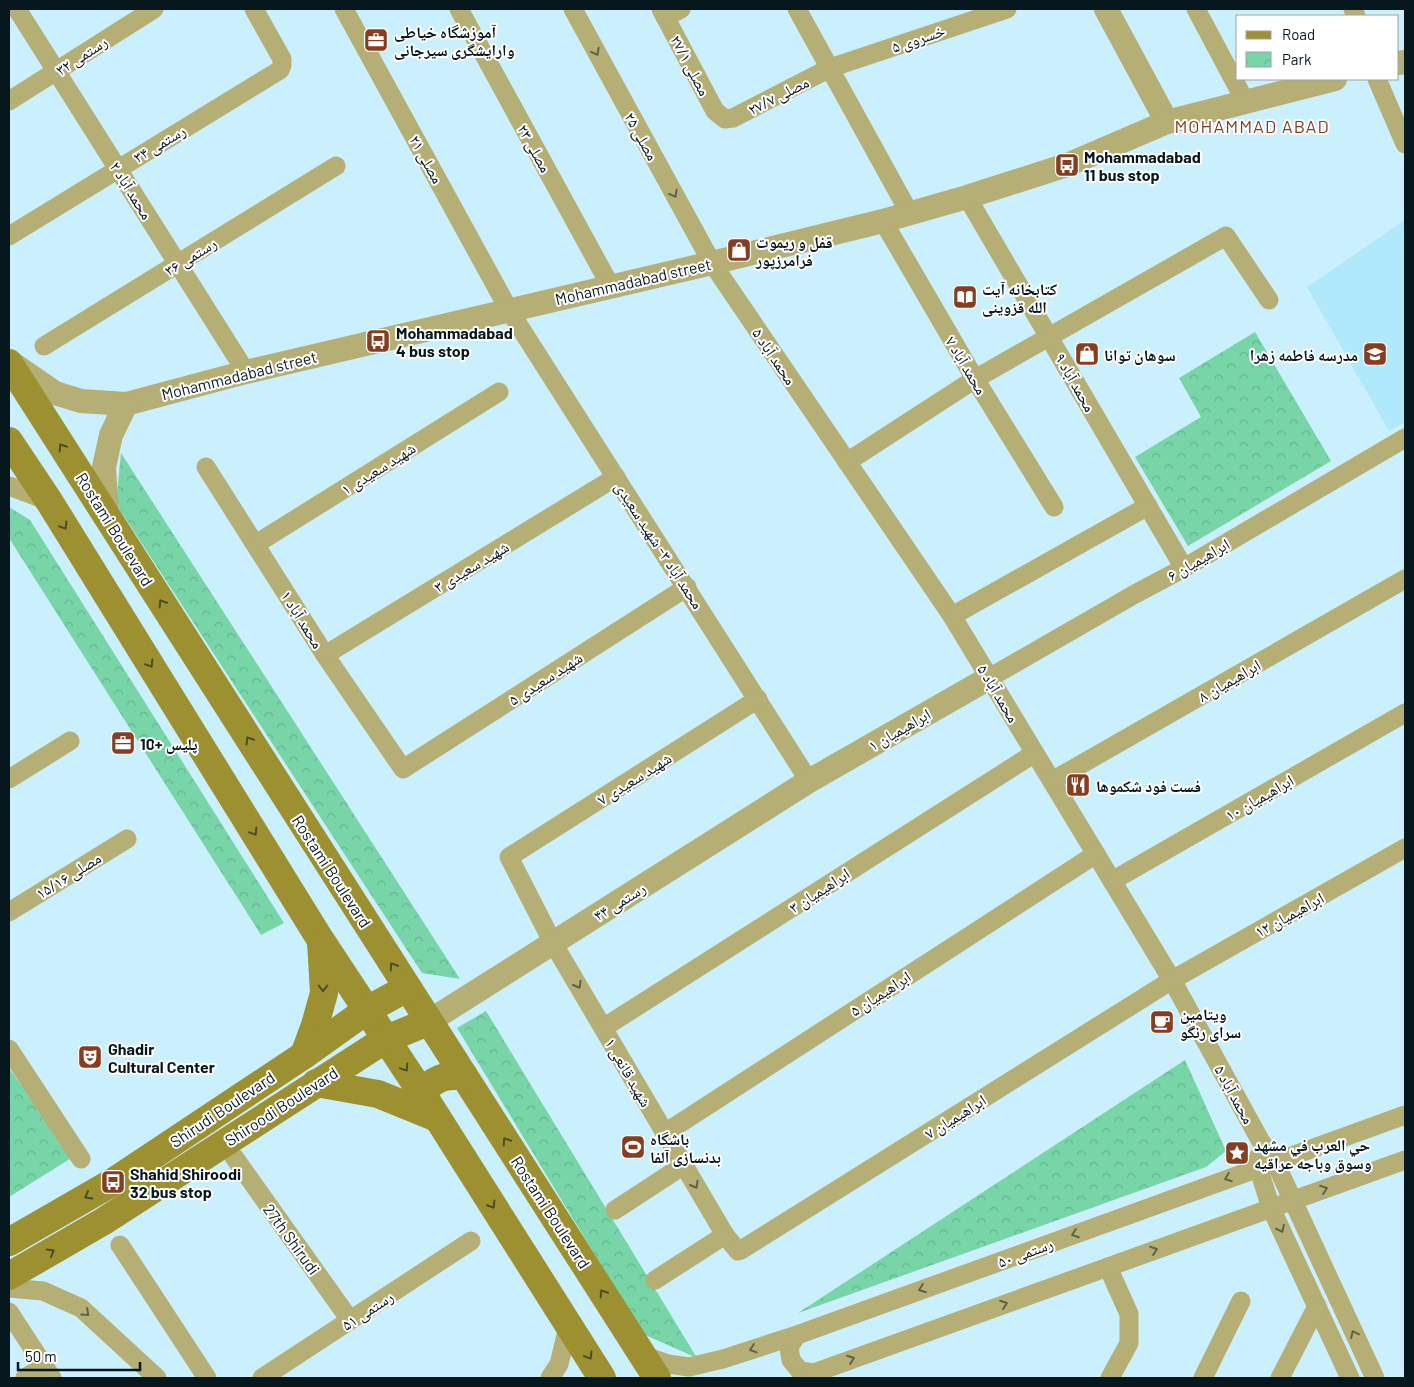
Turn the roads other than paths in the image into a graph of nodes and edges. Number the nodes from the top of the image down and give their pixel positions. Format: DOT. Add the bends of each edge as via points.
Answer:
graph roads {
  1 [pos="17,9"];
  2 [pos="154,9"];
  3 [pos="254,9"];
  4 [pos="344,9"];
  5 [pos="459,9"];
  6 [pos="573,9"];
  7 [pos="797,9"];
  8 [pos="1007,9"];
  9 [pos="1106,9"];
  10 [pos="1196,9"];
  11 [pos="669,12"];
  12 [pos="830,68"];
  13 [pos="57,72"];
  14 [pos="1331,80"];
  15 [pos="1377,80"];
  16 [pos="9,101"];
  17 [pos="1245,101"];
  18 [pos="725,119"];
  19 [pos="1167,122"];
  20 [pos="1405,144"];
  21 [pos="336,166"];
  22 [pos="118,168"];
  23 [pos="967,198"];
  24 [pos="910,214"];
  25 [pos="883,221"];
  26 [pos="9,236"];
  27 [pos="712,263"];
  28 [pos="178,264"];
  29 [pos="611,287"];
  30 [pos="1269,300"];
  31 [pos="510,310"];
  32 [pos="1049,336"];
  33 [pos="44,346"];
  34 [pos="9,362"];
  35 [pos="246,372"];
  36 [pos="975,379"];
  37 [pos="499,392"];
  38 [pos="126,404"];
  39 [pos="1405,438"];
  40 [pos="9,441"];
  41 [pos="847,462"];
  42 [pos="206,467"];
  43 [pos="616,477"];
  44 [pos="9,486"];
  45 [pos="49,501"];
  46 [pos="1148,506"];
  47 [pos="1054,507"];
  48 [pos="107,517"];
  49 [pos="256,544"];
  50 [pos="1184,568"];
  51 [pos="1405,579"];
  52 [pos="687,587"];
  53 [pos="952,616"];
  54 [pos="325,654"];
  55 [pos="989,678"];
  56 [pos="758,699"];
  57 [pos="1405,713"];
  58 [pos="70,741"];
  59 [pos="1035,753"];
  60 [pos="403,769"];
  61 [pos="270,774"];
  62 [pos="9,779"];
  63 [pos="810,781"];
  64 [pos="1052,781"];
  65 [pos="228,790"];
  66 [pos="127,839"];
  67 [pos="1405,848"];
  68 [pos="1096,854"];
  69 [pos="509,857"];
  70 [pos="1112,881"];
  71 [pos="9,912"];
  72 [pos="320,939"];
  73 [pos="553,943"];
  74 [pos="1172,980"];
  75 [pos="407,988"];
  76 [pos="367,1010"];
  77 [pos="428,1022"];
  78 [pos="603,1028"];
  79 [pos="386,1039"];
  80 [pos="9,1049"];
  81 [pos="304,1055"];
  82 [pos="464,1076"];
  83 [pos="316,1083"];
  84 [pos="423,1095"];
  85 [pos="1405,1115"];
  86 [pos="437,1118"];
  87 [pos="664,1133"];
  88 [pos="234,1157"];
  89 [pos="81,1159"];
  90 [pos="1405,1160"];
  91 [pos="684,1165"];
  92 [pos="1266,1165"];
  93 [pos="1292,1201"];
  94 [pos="1271,1208"];
  95 [pos="615,1210"];
  96 [pos="725,1235"];
  97 [pos="471,1241"];
  98 [pos="9,1242"];
  99 [pos="120,1246"];
  100 [pos="738,1251"];
  101 [pos="1108,1267"];
  102 [pos="9,1276"];
  103 [pos="655,1280"];
  104 [pos="9,1288"];
  105 [pos="1241,1301"];
  106 [pos="1317,1306"];
  107 [pos="9,1312"];
  108 [pos="350,1320"];
  109 [pos="569,1323"];
  110 [pos="797,1335"];
  111 [pos="642,1356"];
  112 [pos="48,1372"];
  113 [pos="810,1376"];
  114 [pos="25,1378"];
  115 [pos="157,1378"];
  116 [pos="207,1378"];
  117 [pos="262,1378"];
  118 [pos="550,1378"];
  119 [pos="602,1378"];
  120 [pos="657,1378"];
  121 [pos="1110,1378"];
  122 [pos="1203,1378"];
  123 [pos="1280,1378"];
  124 [pos="1350,1378"];
  125 [pos="1375,1378"];
  1 -- 13 [label="street, محمد آباد ۲"];
  2 -- 13 [label="street, رستمی ۳۲"];
  3 -- 22 [label="street, رستمی ۳۴" via="282,59 280,70"];
  4 -- 31 [label="street, مصلی ۲۱"];
  5 -- 29 [label="street, مصلی ۲۳"];
  6 -- 27 [label="street, مصلی ۲۵, one-way"];
  7 -- 12 [label="street"];
  8 -- 12 [label="street, خسروی ۵"];
  9 -- 19 [label="street"];
  10 -- 17 [label="street"];
  11 -- 18 [label="street, مصلی ۲۷/۱" via="714,111"];
  12 -- 18 [label="street, مصلی ۲۷/۷" via="733,118"];
  12 -- 24 [label="street"];
  13 -- 16 [label="street, رستمی ۳۲"];
  13 -- 22 [label="street, محمد آباد ۲"];
  14 -- 17 [label="street, Mohammadabad street"];
  15 -- 20 [label="street"];
  17 -- 19 [label="street, Mohammadabad street"];
  19 -- 23 [label="street, Mohammadabad street" via="1066,165"];
  21 -- 28 [label="street, رستمی ۳۶"];
  22 -- 26 [label="street, رستمی ۳۴"];
  22 -- 28 [label="street, محمد آباد ۲"];
  23 -- 24 [label="street, Mohammadabad street"];
  23 -- 32 [label="street, محمد آباد ۹"];
  24 -- 25 [label="street, Mohammadabad street"];
  25 -- 27 [label="street, Mohammadabad street"];
  25 -- 36 [label="street, محمد آباد ۷"];
  27 -- 29 [label="street, Mohammadabad street"];
  27 -- 41 [label="street, محمد آباد ۵"];
  28 -- 33 [label="street, رستمی ۳۶"];
  28 -- 35 [label="street, محمد آباد ۲"];
  29 -- 31 [label="street, Mohammadabad street"];
  30 -- 32 [label="street" via="1226,236"];
  31 -- 35 [label="street, Mohammadabad street"];
  31 -- 43 [label="street, محمد آباد ۳- شهید سعیدی"];
  32 -- 36 [label="street"];
  32 -- 46 [label="street, محمد آباد ۹"];
  34 -- 38 [label="street, Mohammadabad street" via="55,393 81,401"];
  48 -- 34 [label="main road, Rostami Boulevard, one-way"];
  35 -- 38 [label="street, Mohammadabad street"];
  36 -- 41 [label="street"];
  36 -- 47 [label="street, محمد آباد ۷"];
  37 -- 49 [label="street, شهید سعیدی ۱"];
  38 -- 48 [label="street" via="111,435 104,467"];
  39 -- 50 [label="street, ابراهیمیان ۶"];
  40 -- 45 [label="main road"];
  41 -- 53 [label="street, محمد آباد ۵"];
  42 -- 49 [label="street, محمد آباد ۱"];
  43 -- 52 [label="street, محمد آباد ۳- شهید سعیدی"];
  43 -- 54 [label="street, شهید سعیدی ۳"];
  44 -- 45 [label="street"];
  45 -- 65 [label="main road, one-way"];
  46 -- 50 [label="street, محمد آباد ۹"];
  46 -- 53 [label="street"];
  61 -- 48 [label="main road, Rostami Boulevard, one-way"];
  49 -- 54 [label="street, محمد آباد ۱"];
  50 -- 55 [label="street, ابراهیمیان ۶"];
  51 -- 64 [label="street, ابراهیمیان ۸"];
  52 -- 56 [label="street, محمد آباد ۳- شهید سعیدی"];
  52 -- 60 [label="street, شهید سعیدی ۵"];
  53 -- 55 [label="street, محمد آباد ۵"];
  54 -- 60 [label="street, محمد آباد ۱"];
  55 -- 59 [label="street, محمد آباد ۵"];
  55 -- 63 [label="street, ابراهیمیان ۱"];
  56 -- 63 [label="street, محمد آباد ۳- شهید سعیدی"];
  56 -- 69 [label="street, شهید سعیدی ۷"];
  57 -- 70 [label="street, ابراهیمیان ۱۰"];
  58 -- 62 [label="street"];
  59 -- 64 [label="street, محمد آباد ۵"];
  59 -- 78 [label="street, ابراهیمیان ۳"];
  61 -- 65 [label="main road" via="266,787 254,796 240,797"];
  75 -- 61 [label="main road, Rostami Boulevard, one-way"];
  63 -- 73 [label="street, رستمی ۴۴"];
  64 -- 68 [label="street, محمد آباد ۵"];
  65 -- 72 [label="main road, one-way"];
  66 -- 71 [label="street, مصلی ۱۵/۱۶"];
  67 -- 74 [label="street, ابراهیمیان ۱۲"];
  68 -- 70 [label="street, محمد آباد ۵"];
  68 -- 87 [label="street, ابراهیمیان ۵"];
  69 -- 73 [label="street, شهید قانعی ۱"];
  70 -- 74 [label="street, محمد آباد ۵"];
  72 -- 76 [label="main road"];
  72 -- 81 [label="main road, one-way" via="324,993"];
  73 -- 77 [label="street, رستمی ۴۴"];
  73 -- 78 [label="street, شهید قانعی ۱, one-way"];
  74 -- 92 [label="street, محمد آباد ۵" via="1260,1140"];
  74 -- 100 [label="street, ابراهیمیان ۷"];
  75 -- 76 [label="main road, Shirudi Boulevard"];
  75 -- 77 [label="main road, Rostami Boulevard"];
  76 -- 79 [label="main road"];
  76 -- 81 [label="main road, Shirudi Boulevard"];
  77 -- 79 [label="main road, Shiroodi Boulevard"];
  77 -- 82 [label="main road, Rostami Boulevard"];
  78 -- 87 [label="street, شهید قانعی ۱"];
  79 -- 83 [label="main road, Shiroodi Boulevard"];
  79 -- 84 [label="main road, one-way"];
  80 -- 89 [label="street"];
  81 -- 98 [label="main road, Shirudi Boulevard, one-way" via="112,1182"];
  82 -- 84 [label="main road" via="438,1079 427,1086"];
  111 -- 82 [label="main road, Rostami Boulevard, one-way"];
  83 -- 86 [label="main road" via="378,1094"];
  102 -- 83 [label="main road, Shiroodi Boulevard, one-way" via="104,1221"];
  84 -- 86 [label="main road"];
  85 -- 92 [label="street, رستمی ۵۰"];
  86 -- 109 [label="main road, one-way"];
  87 -- 91 [label="street, شهید قانعی ۱"];
  88 -- 108 [label="street, 27th Shirudi"];
  93 -- 90 [label="street, one-way"];
  91 -- 95 [label="street"];
  91 -- 96 [label="street, شهید قانعی ۱, one-way"];
  92 -- 93 [label="street"];
  92 -- 94 [label="street"];
  92 -- 110 [label="street, رستمی ۵۰, one-way"];
  93 -- 94 [label="street"];
  125 -- 93 [label="street, one-way"];
  101 -- 94 [label="street, one-way"];
  94 -- 106 [label="street, one-way"];
  96 -- 100 [label="street, شهید قانعی ۱"];
  96 -- 103 [label="street"];
  97 -- 108 [label="street, رستمی ۵۱"];
  99 -- 116 [label="street"];
  113 -- 101 [label="street, one-way"];
  101 -- 121 [label="street" via="1129,1314 1129,1343"];
  104 -- 115 [label="street, one-way" via="43,1291 81,1308"];
  105 -- 122 [label="street"];
  106 -- 123 [label="street"];
  106 -- 124 [label="street"];
  107 -- 112 [label="street"];
  108 -- 117 [label="street, رستمی ۵۱"];
  109 -- 118 [label="street" via="559,1364"];
  109 -- 119 [label="main road, one-way"];
  110 -- 111 [label="street, رستمی ۵۰, one-way" via="723,1360 689,1367"];
  110 -- 113 [label="street" via="789,1347 791,1360 800,1371"];
  111 -- 120 [label="main road, Rostami Boulevard"];
  112 -- 114 [label="street"];
}
